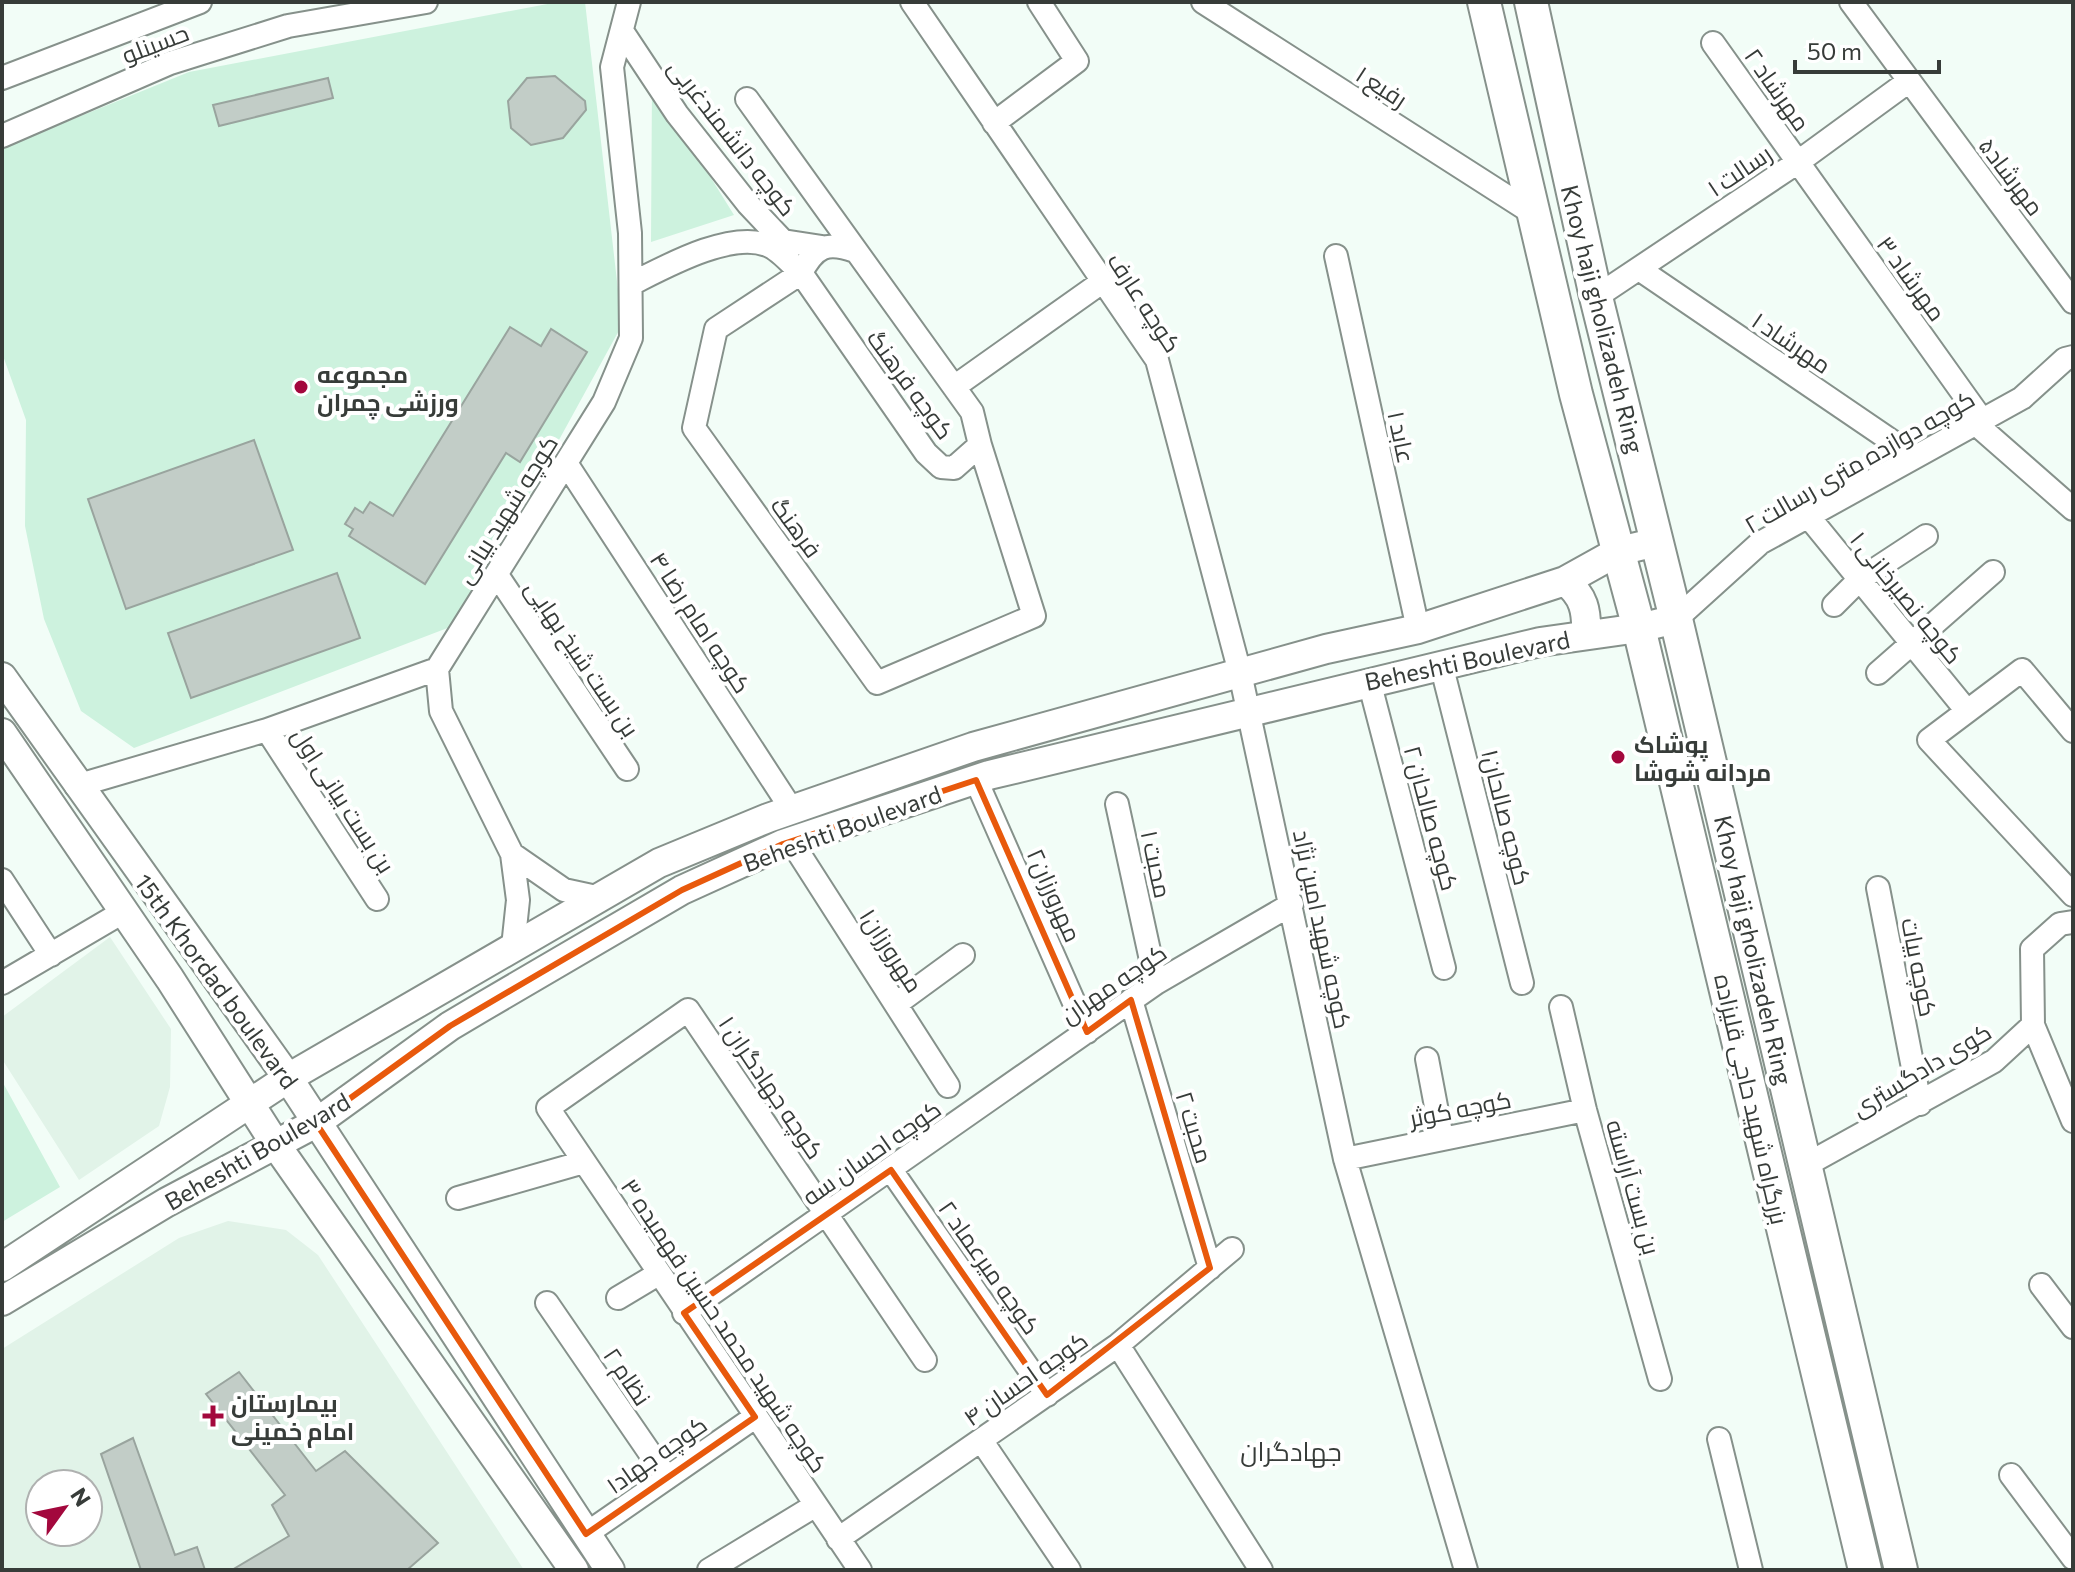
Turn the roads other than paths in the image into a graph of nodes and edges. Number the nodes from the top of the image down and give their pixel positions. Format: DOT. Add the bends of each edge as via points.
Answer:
graph roads {
  1 [pos="200,2"];
  2 [pos="426,2"];
  3 [pos="629,2"];
  4 [pos="912,2"];
  5 [pos="1039,2"];
  6 [pos="1203,2"];
  7 [pos="1484,2"];
  8 [pos="1531,2"];
  9 [pos="1851,2"];
  10 [pos="622,31"];
  11 [pos="1713,43"];
  12 [pos="2,78"];
  13 [pos="1909,81"];
  14 [pos="747,99"];
  15 [pos="994,123"];
  16 [pos="2,136"];
  17 [pos="1799,164"];
  18 [pos="1534,214"];
  19 [pos="822,247"];
  20 [pos="855,251"];
  21 [pos="1336,256"];
  22 [pos="1639,269"];
  23 [pos="801,273"];
  24 [pos="1102,282"];
  25 [pos="631,284"];
  26 [pos="1596,297"];
  27 [pos="2073,302"];
  28 [pos="2073,357"];
  29 [pos="954,387"];
  30 [pos="1979,422"];
  31 [pos="980,445"];
  32 [pos="1915,457"];
  33 [pos="566,463"];
  34 [pos="2073,509"];
  35 [pos="1808,516"];
  36 [pos="1926,536"];
  37 [pos="1657,542"];
  38 [pos="1619,551"];
  39 [pos="1993,572"];
  40 [pos="497,575"];
  41 [pos="1859,580"];
  42 [pos="1565,581"];
  43 [pos="1834,605"];
  44 [pos="1676,619"];
  45 [pos="1639,628"];
  46 [pos="1418,629"];
  47 [pos="1586,635"];
  48 [pos="1910,642"];
  49 [pos="1441,664"];
  50 [pos="437,669"];
  51 [pos="1240,673"];
  52 [pos="1878,673"];
  53 [pos="2,677"];
  54 [pos="1369,681"];
  55 [pos="1247,711"];
  56 [pos="1967,711"];
  57 [pos="267,730"];
  58 [pos="2073,731"];
  59 [pos="2,733"];
  60 [pos="627,769"];
  61 [pos="976,780"];
  62 [pos="76,786"];
  63 [pos="1117,804"];
  64 [pos="792,810"];
  65 [pos="791,841"];
  66 [pos="512,854"];
  67 [pos="2,880"];
  68 [pos="1878,888"];
  69 [pos="2073,895"];
  70 [pos="601,898"];
  71 [pos="377,899"];
  72 [pos="1292,904"];
  73 [pos="123,912"];
  74 [pos="2073,922"];
  75 [pos="513,947"];
  76 [pos="51,955"];
  77 [pos="963,955"];
  78 [pos="1444,968"];
  79 [pos="2,983"];
  80 [pos="1156,983"];
  81 [pos="1522,983"];
  82 [pos="1131,1000"];
  83 [pos="896,1004"];
  84 [pos="1561,1007"];
  85 [pos="2033,1025"];
  86 [pos="372,1031"];
  87 [pos="1087,1032"];
  88 [pos="1427,1059"];
  89 [pos="400,1064"];
  90 [pos="288,1078"];
  91 [pos="948,1086"];
  92 [pos="249,1103"];
  93 [pos="1920,1104"];
  94 [pos="548,1108"];
  95 [pos="1585,1110"];
  96 [pos="969,1115"];
  97 [pos="2073,1121"];
  98 [pos="316,1123"];
  99 [pos="1442,1138"];
  100 [pos="276,1145"];
  101 [pos="1345,1159"];
  102 [pos="584,1162"];
  103 [pos="1804,1166"];
  104 [pos="891,1170"];
  105 [pos="149,1172"];
  106 [pos="458,1198"];
  107 [pos="167,1202"];
  108 [pos="827,1215"];
  109 [pos="1232,1249"];
  110 [pos="2,1267"];
  111 [pos="1210,1268"];
  112 [pos="658,1274"];
  113 [pos="2041,1285"];
  114 [pos="618,1298"];
  115 [pos="2,1301"];
  116 [pos="547,1303"];
  117 [pos="684,1313"];
  118 [pos="2073,1327"];
  119 [pos="1118,1345"];
  120 [pos="925,1360"];
  121 [pos="1660,1379"];
  122 [pos="1047,1395"];
  123 [pos="755,1417"];
  124 [pos="1719,1439"];
  125 [pos="981,1440"];
  126 [pos="2011,1475"];
  127 [pos="667,1478"];
  128 [pos="816,1505"];
  129 [pos="586,1534"];
  130 [pos="838,1539"];
  131 [pos="2073,1558"];
  132 [pos="716,1568"];
  133 [pos="574,1570"];
  134 [pos="610,1570"];
  135 [pos="860,1570"];
  136 [pos="1069,1570"];
  137 [pos="1261,1570"];
  138 [pos="1466,1570"];
  139 [pos="1751,1570"];
  140 [pos="1865,1570"];
  141 [pos="1901,1570"];
  1 -- 12 [label="street"];
  2 -- 16 [label="street, حسینلو" via="288,26 199,53"];
  3 -- 10 [label="street, کوچه شهید بیانی"];
  4 -- 15 [label="street, کوچه عارف"];
  5 -- 15 [label="street" via="1077,61"];
  6 -- 18 [label="street, رفیع ۱"];
  7 -- 18 [label="highway, Khoy haji gholizadeh Ring"];
  8 -- 26 [label="highway, Khoy haji gholizadeh Ring"];
  9 -- 13 [label="street, مهرشاد۵"];
  10 -- 19 [label="street, کوچه دانشمندغربی" via="677,114 748,204 783,241"];
  10 -- 25 [label="street, کوچه شهید بیانی" via="612,67"];
  11 -- 17 [label="street, مهرشاد ۲"];
  13 -- 17 [label="street, رسالت ۱"];
  13 -- 27 [label="street, مهرشاد۵"];
  14 -- 20 [label="street, کوچه فرهنگ"];
  15 -- 24 [label="street, کوچه عارف"];
  17 -- 22 [label="street, رسالت ۱"];
  17 -- 30 [label="street, مهرشاد ۳"];
  18 -- 38 [label="highway, Khoy haji gholizadeh Ring"];
  19 -- 20 [label="street" via="836,244"];
  19 -- 23 [label="street"];
  20 -- 29 [label="street, کوچه فرهنگ"];
  21 -- 46 [label="street, عابد ۱"];
  22 -- 26 [label="street, رسالت ۱"];
  22 -- 32 [label="street, مهرشاد ۱"];
  23 -- 25 [label="street" via="769,245 744,241 683,258"];
  23 -- 31 [label="street, کوچه فرهنگ" via="926,453 941,467 954,468"];
  23 -- 31 [label="street, فرهنگ" via="716,329 694,428 877,683 1034,616"];
  24 -- 29 [label="street"];
  24 -- 51 [label="street, کوچه عارف" via="1157,360"];
  25 -- 33 [label="street, کوچه شهید بیانی" via="631,338 604,402"];
  26 -- 37 [label="highway, Khoy haji gholizadeh Ring"];
  28 -- 30 [label="street, کوچه دوازده متری رسالت ۲" via="2022,398"];
  29 -- 31 [label="street, کوچه فرهنگ" via="972,412"];
  30 -- 32 [label="street, کوچه دوازده متری رسالت ۲"];
  30 -- 34 [label="street, مهرشاد ۳"];
  32 -- 35 [label="street, کوچه دوازده متری رسالت ۲"];
  33 -- 40 [label="street, کوچه شهید بیانی"];
  33 -- 64 [label="street, کوچه امام رضا ۴"];
  35 -- 41 [label="street, کوچه نصیرخانی ۱"];
  35 -- 44 [label="street, کوچه دوازده متری رسالت ۲" via="1760,543"];
  36 -- 41 [label="street"];
  37 -- 38 [label="main road, Beheshti Boulevard"];
  37 -- 44 [label="highway, Khoy haji gholizadeh Ring"];
  38 -- 42 [label="main road, Beheshti Boulevard"];
  38 -- 45 [label="highway, Khoy haji gholizadeh Ring"];
  39 -- 48 [label="street"];
  40 -- 50 [label="street, کوچه شهید بیانی"];
  40 -- 60 [label="street, بن بست شیخ بهایی"];
  41 -- 43 [label="street"];
  41 -- 48 [label="street, کوچه نصیرخانی ۱"];
  42 -- 46 [label="main road, Beheshti Boulevard"];
  42 -- 47 [label="main road" via="1578,591 1587,612"];
  44 -- 45 [label="main road, Beheshti Boulevard"];
  44 -- 103 [label="highway, Khoy haji gholizadeh Ring"];
  45 -- 47 [label="main road, Beheshti Boulevard"];
  45 -- 140 [label="highway, بزرگراه شهید حاجی قلیزاده"];
  46 -- 51 [label="main road, Beheshti Boulevard"];
  47 -- 49 [label="main road, Beheshti Boulevard"];
  48 -- 52 [label="street"];
  48 -- 56 [label="street, کوچه نصیرخانی ۱"];
  49 -- 54 [label="main road, Beheshti Boulevard"];
  49 -- 81 [label="street, کوچه صالحان۱"];
  50 -- 57 [label="street"];
  50 -- 66 [label="street" via="441,711"];
  51 -- 55 [label="street, کوچه عارف"];
  51 -- 64 [label="main road, Beheshti Boulevard" via="973,747"];
  53 -- 62 [label="main road, 15th Khordad boulevard"];
  54 -- 55 [label="main road, Beheshti Boulevard"];
  54 -- 78 [label="street, کوچه صالحان ۲"];
  55 -- 61 [label="main road, Beheshti Boulevard"];
  55 -- 72 [label="street, کوچه شهید امین نژاد"];
  56 -- 58 [label="street" via="2022,670"];
  56 -- 69 [label="street" via="1929,740"];
  57 -- 62 [label="street"];
  57 -- 71 [label="street, بن بست بیانی اول"];
  59 -- 73 [label="main road, 15th Khordad boulevard"];
  61 -- 65 [label="main road, Beheshti Boulevard"];
  61 -- 87 [label="street, مهرورزان۲"];
  62 -- 90 [label="main road, 15th Khordad boulevard"];
  63 -- 80 [label="street, محبت ۱"];
  64 -- 70 [label="main road, Beheshti Boulevard" via="659,863"];
  65 -- 83 [label="street, مهرورزان۱"];
  65 -- 89 [label="main road, Beheshti Boulevard" via="682,890 450,1026"];
  66 -- 70 [label="street" via="564,890"];
  66 -- 75 [label="street" via="518,900"];
  67 -- 76 [label="street"];
  68 -- 93 [label="street, کوچه بیات"];
  70 -- 75 [label="main road, Beheshti Boulevard"];
  72 -- 80 [label="street, کوچه مهران"];
  72 -- 101 [label="street, کوچه شهید امین نژاد"];
  73 -- 76 [label="street"];
  73 -- 92 [label="main road, 15th Khordad boulevard"];
  74 -- 85 [label="street" via="2060,924 2032,949"];
  75 -- 86 [label="main road, Beheshti Boulevard"];
  76 -- 79 [label="street"];
  77 -- 83 [label="street"];
  80 -- 82 [label="street, کوچه مهران"];
  82 -- 87 [label="street, کوچه مهران"];
  82 -- 111 [label="street, محبت ۲"];
  83 -- 91 [label="street, مهرورزان۱"];
  84 -- 95 [label="street, بن بست آراسته"];
  85 -- 93 [label="street, کوی دادگستری" via="1994,1061"];
  85 -- 97 [label="street"];
  86 -- 89 [label="main road" via="377,1059"];
  86 -- 90 [label="main road, Beheshti Boulevard"];
  87 -- 96 [label="street, کوچه مهران"];
  88 -- 99 [label="street"];
  89 -- 98 [label="main road, Beheshti Boulevard"];
  90 -- 92 [label="main road, Beheshti Boulevard"];
  90 -- 98 [label="main road, 15th Khordad boulevard"];
  92 -- 100 [label="main road, 15th Khordad boulevard"];
  92 -- 105 [label="main road, Beheshti Boulevard"];
  93 -- 103 [label="street, کوی دادگستری"];
  94 -- 102 [label="street, کوچه شهید محمد حسین فهمیده ۳"];
  94 -- 108 [label="street, کوچه جهادگران ۱" via="688,1010"];
  95 -- 99 [label="street, کوچه کوثر"];
  95 -- 121 [label="street, بن بست آراسته"];
  96 -- 104 [label="street, کوچه احسان سه"];
  98 -- 100 [label="main road, Beheshti Boulevard"];
  98 -- 129 [label="main road, 15th Khordad boulevard"];
  99 -- 101 [label="street, کوچه کوثر"];
  100 -- 107 [label="main road, Beheshti Boulevard"];
  100 -- 133 [label="main road, 15th Khordad boulevard"];
  101 -- 138 [label="street, کوچه شهید امین نژاد"];
  102 -- 106 [label="street"];
  102 -- 112 [label="street, کوچه شهید محمد حسین فهمیده ۳"];
  103 -- 141 [label="highway, Khoy haji gholizadeh Ring"];
  104 -- 108 [label="street, کوچه احسان سه"];
  104 -- 122 [label="street, کوچه میرعماد ۲"];
  105 -- 107 [label="main road"];
  105 -- 110 [label="main road, Beheshti Boulevard"];
  107 -- 115 [label="main road, Beheshti Boulevard"];
  108 -- 117 [label="street, کوچه احسان سه"];
  108 -- 120 [label="street"];
  109 -- 111 [label="street, کوچه احسان ۴"];
  111 -- 119 [label="street, کوچه احسان ۴"];
  112 -- 114 [label="street"];
  112 -- 117 [label="street, کوچه شهید محمد حسین فهمیده ۳"];
  113 -- 118 [label="street"];
  116 -- 127 [label="street, نظام ۲"];
  117 -- 123 [label="street, کوچه شهید محمد حسین فهمیده ۳"];
  119 -- 122 [label="street, کوچه احسان ۴"];
  119 -- 137 [label="street"];
  122 -- 125 [label="street, کوچه احسان ۴"];
  123 -- 127 [label="street, کوچه جهاد۱"];
  123 -- 128 [label="street, کوچه شهید محمد حسین فهمیده ۳"];
  124 -- 139 [label="street"];
  125 -- 130 [label="street, کوچه احسان ۴"];
  125 -- 136 [label="street"];
  126 -- 131 [label="street"];
  127 -- 129 [label="street, کوچه جهاد۱"];
  128 -- 130 [label="street, کوچه شهید محمد حسین فهمیده ۳"];
  128 -- 132 [label="street"];
  129 -- 134 [label="main road, 15th Khordad boulevard"];
  130 -- 135 [label="street, کوچه شهید محمد حسین فهمیده ۳"];
}
